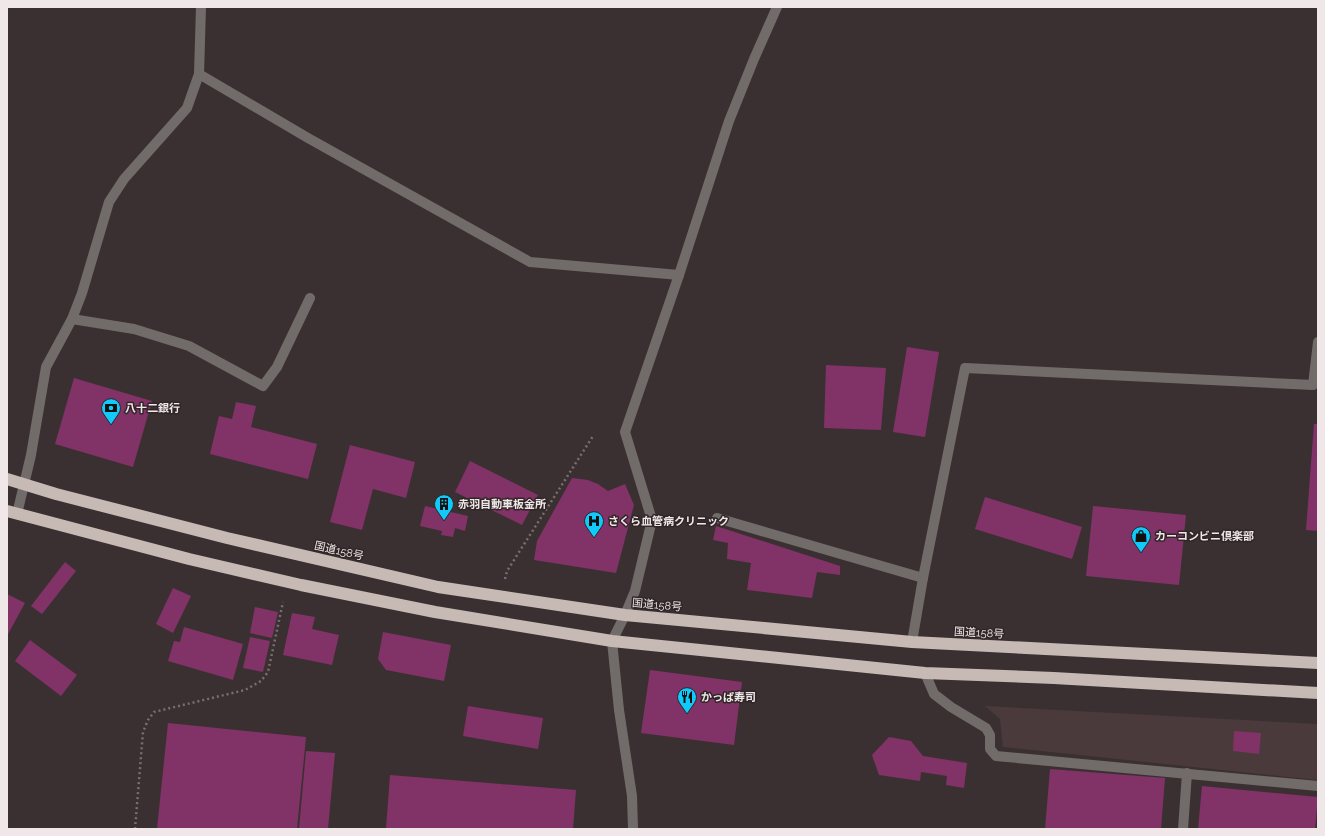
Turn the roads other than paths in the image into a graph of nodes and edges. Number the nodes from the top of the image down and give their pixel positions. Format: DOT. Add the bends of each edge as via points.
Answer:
graph roads {
  1 [pos="202,7"];
  2 [pos="777,7"];
  3 [pos="200,74"];
  4 [pos="679,275"];
  5 [pos="310,298"];
  6 [pos="72,319"];
  7 [pos="1318,342"];
  8 [pos="7,479"];
  9 [pos="25,485"];
  10 [pos="12,512"];
  11 [pos="717,518"];
  12 [pos="923,578"];
  13 [pos="625,615"];
  14 [pos="612,641"];
  15 [pos="912,642"];
  16 [pos="1318,663"];
  17 [pos="925,673"];
  18 [pos="1318,693"];
  19 [pos="1187,774"];
  20 [pos="1318,786"];
  21 [pos="633,829"];
  22 [pos="1183,829"];
  1 -- 3 [label="street"];
  2 -- 4 [label="street" via="729,121"];
  3 -- 4 [label="street" via="308,138 530,262"];
  3 -- 6 [label="street" via="187,108 124,179 109,202"];
  4 -- 13 [label="street" via="625,432 652,520 635,591"];
  5 -- 6 [label="street" via="277,367 263,386 189,346 134,330"];
  6 -- 9 [label="street" via="46,366"];
  7 -- 12 [label="street" via="1313,385 965,368"];
  8 -- 9 [label="highway, 国道158号"];
  9 -- 10 [label="street"];
  9 -- 13 [label="highway, 国道158号" via="227,538 438,587"];
  10 -- 14 [label="highway" via="188,559 301,585 435,612"];
  11 -- 12 [label="street"];
  12 -- 15 [label="street"];
  13 -- 14 [label="street"];
  13 -- 15 [label="highway, 国道158号"];
  14 -- 17 [label="highway"];
  14 -- 21 [label="street" via="632,796"];
  15 -- 16 [label="highway, 国道158号"];
  17 -- 18 [label="highway"];
  17 -- 19 [label="street" via="934,694 986,728 990,736 990,749 996,756"];
  19 -- 20 [label="street"];
  19 -- 22 [label="street"];
}
